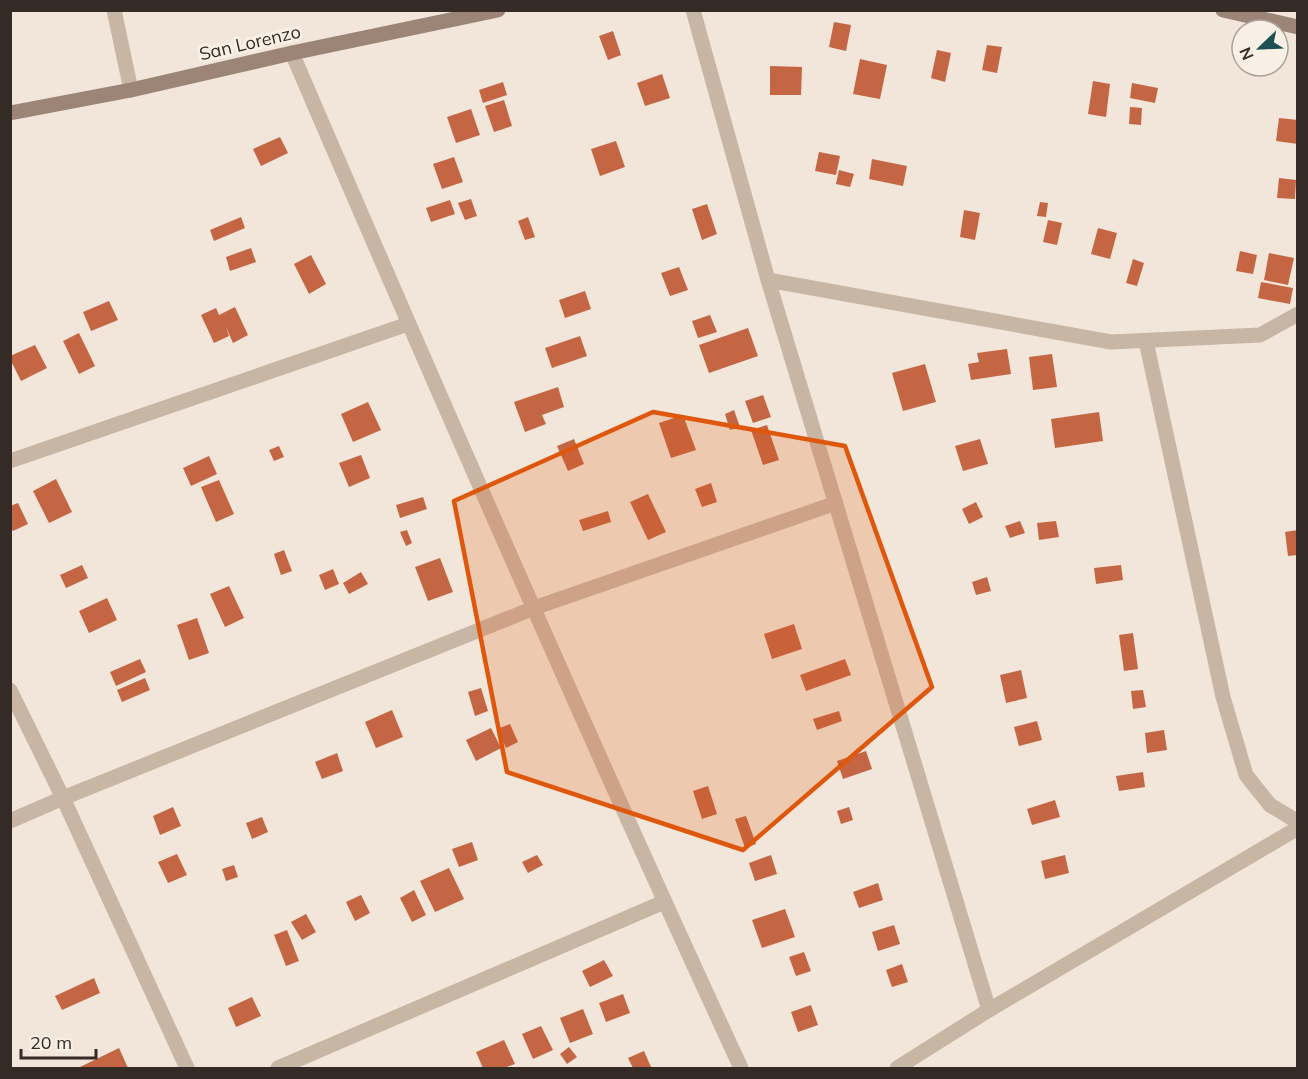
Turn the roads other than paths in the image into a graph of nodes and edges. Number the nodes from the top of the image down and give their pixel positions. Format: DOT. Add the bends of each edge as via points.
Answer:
graph roads {
  1 [pos="114,10"];
  2 [pos="498,10"];
  3 [pos="693,10"];
  4 [pos="1223,10"];
  5 [pos="1298,27"];
  6 [pos="292,53"];
  7 [pos="131,90"];
  8 [pos="10,114"];
  9 [pos="768,280"];
  10 [pos="1298,314"];
  11 [pos="408,324"];
  12 [pos="1146,341"];
  13 [pos="10,461"];
  14 [pos="836,503"];
  15 [pos="534,608"];
  16 [pos="10,690"];
  17 [pos="63,798"];
  18 [pos="10,821"];
  19 [pos="1298,822"];
  20 [pos="1298,828"];
  21 [pos="664,902"];
  22 [pos="989,1010"];
  23 [pos="187,1068"];
  24 [pos="278,1068"];
  25 [pos="741,1068"];
  26 [pos="897,1068"];
  1 -- 7 [label="street"];
  2 -- 6 [label="street, San Lorenzo"];
  3 -- 9 [label="street"];
  4 -- 5 [label="street"];
  6 -- 7 [label="street, San Lorenzo"];
  6 -- 11 [label="street"];
  7 -- 8 [label="street, San Lorenzo"];
  9 -- 12 [label="street" via="1111,342"];
  9 -- 14 [label="street"];
  10 -- 12 [label="street" via="1260,335"];
  11 -- 13 [label="street"];
  11 -- 15 [label="street"];
  12 -- 19 [label="street" via="1223,697 1246,775 1270,805"];
  14 -- 15 [label="street"];
  14 -- 22 [label="street"];
  15 -- 17 [label="street"];
  15 -- 21 [label="street"];
  16 -- 17 [label="street"];
  17 -- 18 [label="street"];
  17 -- 23 [label="street"];
  20 -- 22 [label="street"];
  21 -- 24 [label="street"];
  21 -- 25 [label="street"];
  22 -- 26 [label="street"];
}
